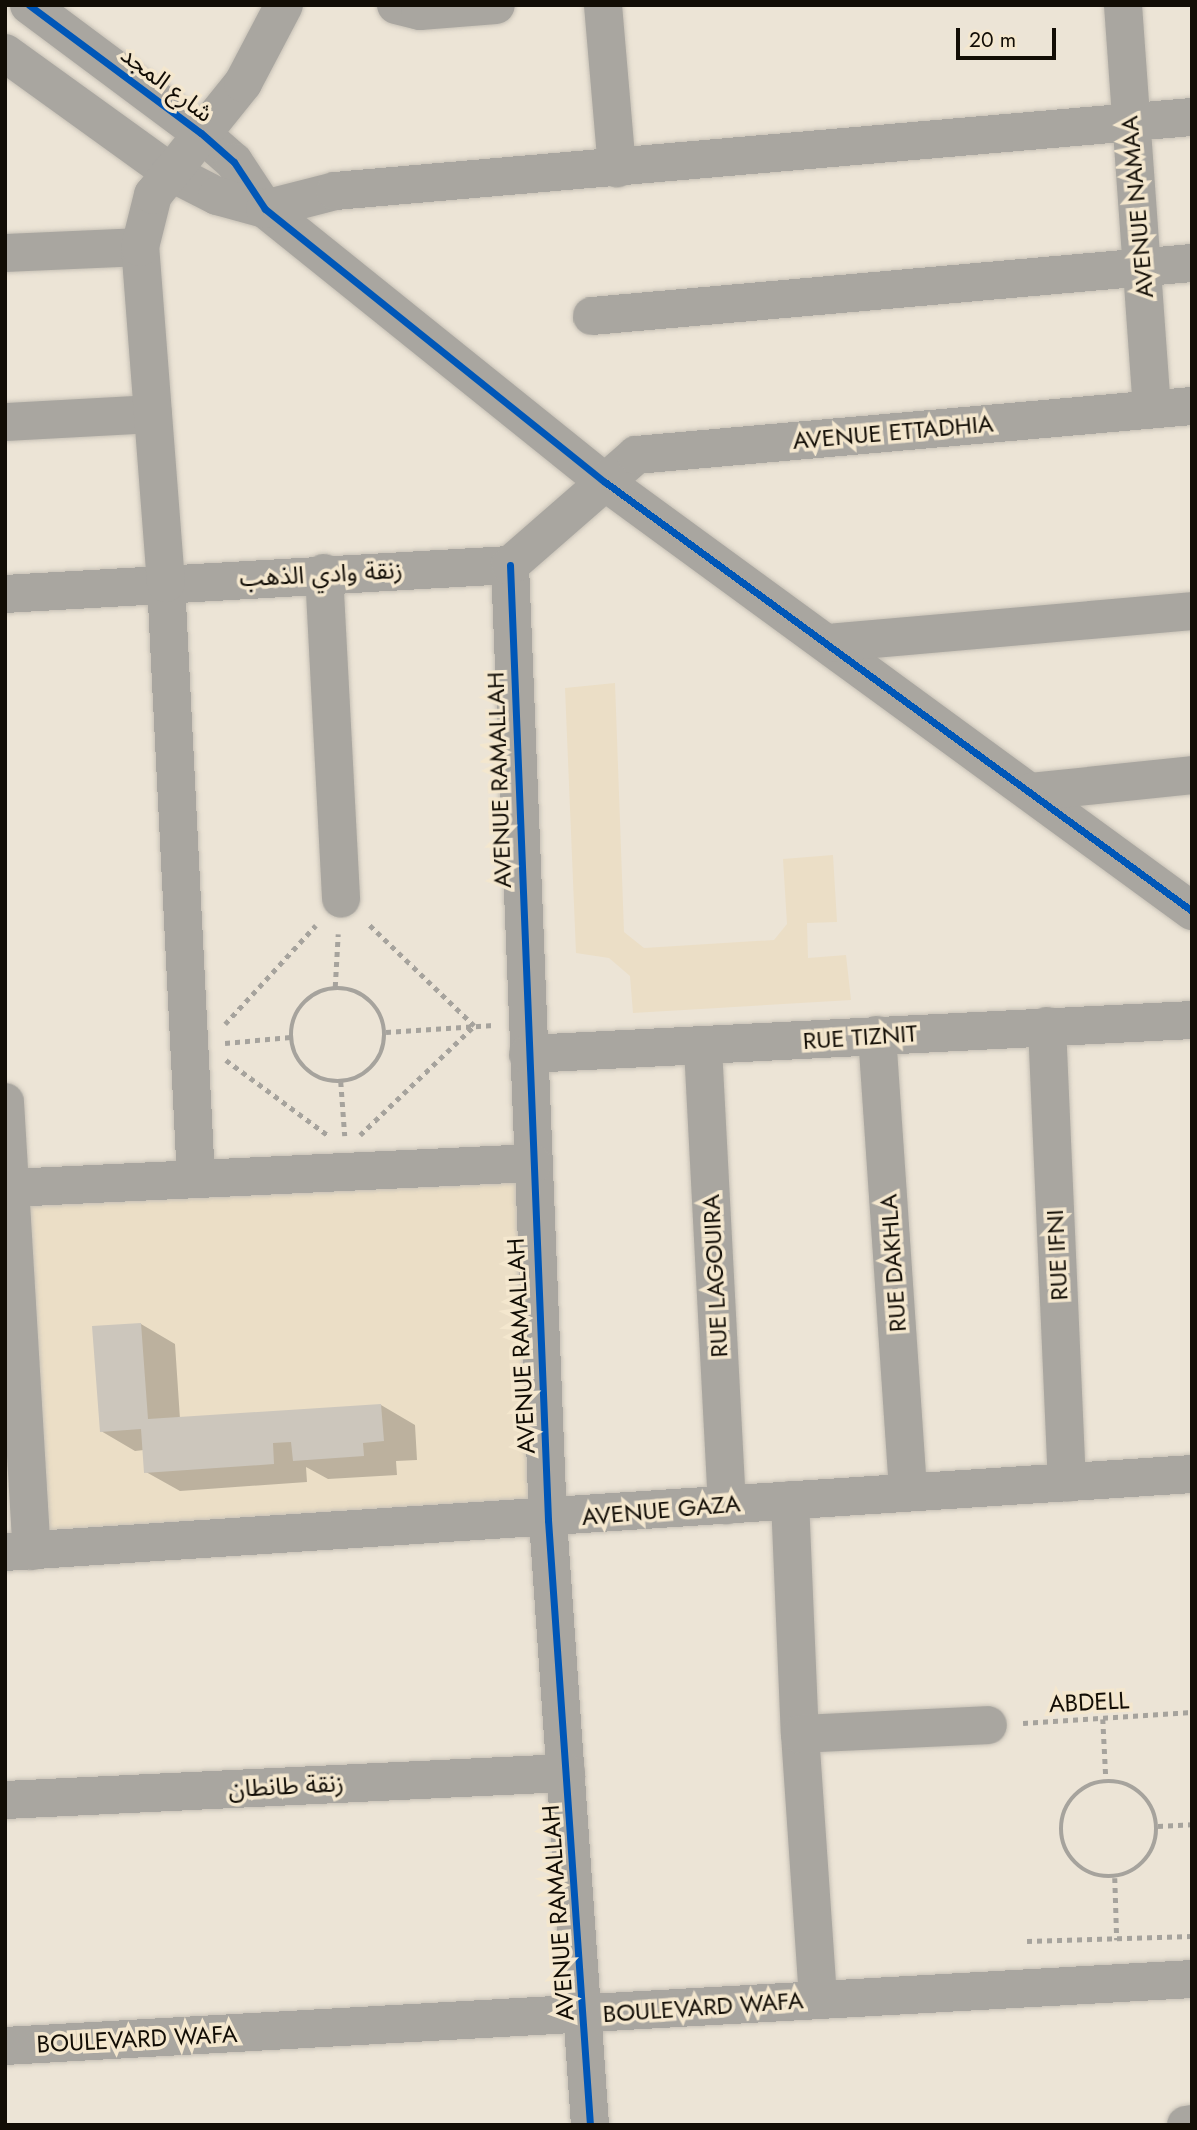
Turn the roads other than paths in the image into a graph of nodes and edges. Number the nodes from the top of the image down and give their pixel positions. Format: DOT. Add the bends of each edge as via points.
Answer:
graph roads {
  1 [pos="29,5"];
  2 [pos="284,5"];
  3 [pos="396,5"];
  4 [pos="496,5"];
  5 [pos="603,5"];
  6 [pos="1123,5"];
  7 [pos="14,66"];
  8 [pos="1192,117"];
  9 [pos="1129,123"];
  10 [pos="201,133"];
  11 [pos="617,167"];
  12 [pos="170,172"];
  13 [pos="265,209"];
  14 [pos="140,247"];
  15 [pos="5,253"];
  16 [pos="1192,263"];
  17 [pos="1142,268"];
  18 [pos="592,316"];
  19 [pos="1192,406"];
  20 [pos="1152,408"];
  21 [pos="153,414"];
  22 [pos="5,422"];
  23 [pos="605,482"];
  24 [pos="510,565"];
  25 [pos="324,573"];
  26 [pos="166,583"];
  27 [pos="5,594"];
  28 [pos="1192,611"];
  29 [pos="828,643"];
  30 [pos="1192,775"];
  31 [pos="1031,792"];
  32 [pos="341,899"];
  33 [pos="1192,911"];
  34 [pos="1192,1020"];
  35 [pos="1047,1026"];
  36 [pos="877,1035"];
  37 [pos="528,1039"];
  38 [pos="703,1048"];
  39 [pos="5,1102"];
  40 [pos="532,1163"];
  41 [pos="196,1179"];
  42 [pos="10,1188"];
  43 [pos="1192,1474"];
  44 [pos="1067,1483"];
  45 [pos="908,1491"];
  46 [pos="790,1500"];
  47 [pos="727,1505"];
  48 [pos="548,1520"];
  49 [pos="19,1552"];
  50 [pos="988,1724"];
  51 [pos="800,1734"];
  52 [pos="566,1773"];
  53 [pos="5,1800"];
  54 [pos="1192,1979"];
  55 [pos="818,1999"];
  56 [pos="585,2014"];
  57 [pos="5,2046"];
  58 [pos="1192,2124"];
  59 [pos="590,2125"];
  60 [pos="1186,2125"];
  1 -- 10 [label="street, شارع المجد"];
  2 -- 10 [label="street" via="243,83"];
  3 -- 4 [label="street" via="420,11"];
  5 -- 11 [label="street"];
  6 -- 9 [label="street, AVENUE NAMAA"];
  7 -- 12 [label="street"];
  8 -- 9 [label="street"];
  9 -- 11 [label="street"];
  9 -- 17 [label="street, AVENUE NAMAA"];
  10 -- 12 [label="street"];
  10 -- 13 [label="street, شارع المجد" via="234,162"];
  11 -- 13 [label="street" via="335,191"];
  12 -- 13 [label="street" via="217,196"];
  12 -- 14 [label="street" via="153,195"];
  13 -- 23 [label="street"];
  14 -- 15 [label="street"];
  14 -- 21 [label="street"];
  16 -- 17 [label="street"];
  17 -- 18 [label="street"];
  17 -- 20 [label="street, AVENUE NAMAA"];
  19 -- 20 [label="street, AVENUE ETTADHIA"];
  20 -- 23 [label="street, AVENUE ETTADHIA" via="636,455"];
  21 -- 22 [label="street"];
  21 -- 26 [label="street"];
  23 -- 24 [label="street"];
  23 -- 29 [label="street"];
  24 -- 25 [label="street, زنقة وادي الذهب"];
  24 -- 37 [label="street, AVENUE RAMALLAH"];
  25 -- 26 [label="street, زنقة وادي الذهب"];
  25 -- 32 [label="street"];
  26 -- 27 [label="street, زنقة وادي الذهب"];
  26 -- 41 [label="street" via="197,1046"];
  28 -- 29 [label="street"];
  29 -- 31 [label="street"];
  30 -- 31 [label="street"];
  31 -- 33 [label="street"];
  34 -- 35 [label="street, RUE TIZNIT"];
  35 -- 36 [label="street, RUE TIZNIT"];
  35 -- 44 [label="street, RUE IFNI"];
  36 -- 38 [label="street, RUE TIZNIT"];
  36 -- 45 [label="street, RUE DAKHLA"];
  37 -- 38 [label="street, RUE TIZNIT"];
  37 -- 40 [label="street, AVENUE RAMALLAH"];
  38 -- 47 [label="street, RUE LAGOUIRA"];
  39 -- 42 [label="street"];
  40 -- 41 [label="street" via="348,1159"];
  40 -- 48 [label="street, AVENUE RAMALLAH"];
  41 -- 42 [label="street"];
  42 -- 49 [label="street"];
  43 -- 44 [label="street, AVENUE GAZA"];
  44 -- 45 [label="street, AVENUE GAZA"];
  45 -- 46 [label="street, AVENUE GAZA"];
  46 -- 47 [label="street, AVENUE GAZA"];
  46 -- 51 [label="street"];
  47 -- 48 [label="street, AVENUE GAZA"];
  48 -- 49 [label="street, AVENUE GAZA"];
  48 -- 52 [label="street, AVENUE RAMALLAH"];
  50 -- 51 [label="street"];
  51 -- 55 [label="street"];
  52 -- 53 [label="street, زنقة طانطان"];
  52 -- 56 [label="street, AVENUE RAMALLAH"];
  54 -- 55 [label="street, BOULEVARD WAFA"];
  55 -- 56 [label="street, BOULEVARD WAFA"];
  56 -- 57 [label="street, BOULEVARD WAFA"];
  56 -- 59 [label="street, AVENUE RAMALLAH"];
  58 -- 60 [label="street"];
}
